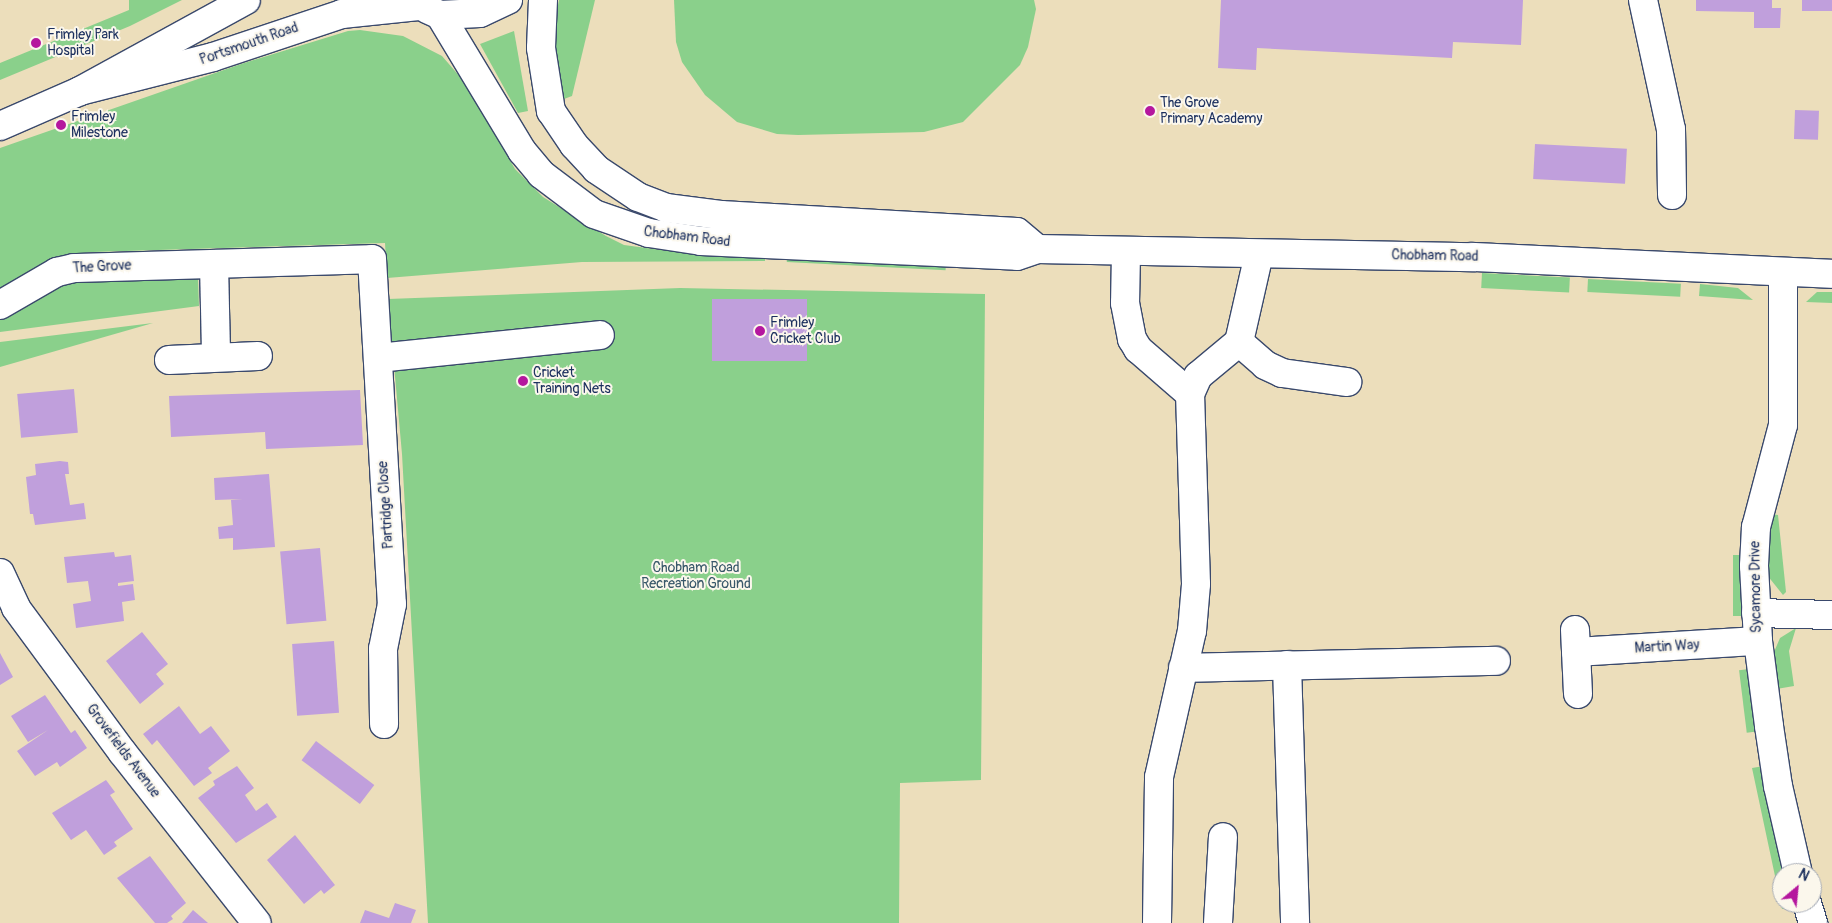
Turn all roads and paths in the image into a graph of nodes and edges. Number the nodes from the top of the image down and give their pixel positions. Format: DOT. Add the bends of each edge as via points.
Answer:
graph roads {
  1 [pos="246,0"];
  2 [pos="508,0"];
  3 [pos="543,0"];
  4 [pos="1643,0"];
  5 [pos="422,7"];
  6 [pos="80,91"];
  7 [pos="0,126"];
  8 [pos="1672,196"];
  9 [pos="1037,249"];
  10 [pos="1126,253"];
  11 [pos="1259,254"];
  12 [pos="214,264"];
  13 [pos="1783,272"];
  14 [pos="1832,274"];
  15 [pos="373,286"];
  16 [pos="0,305"];
  17 [pos="600,335"];
  18 [pos="1239,342"];
  19 [pos="216,355"];
  20 [pos="258,356"];
  21 [pos="378,358"];
  22 [pos="170,360"];
  23 [pos="1347,382"];
  24 [pos="1190,394"];
  25 [pos="0,573"];
  26 [pos="1756,613"];
  27 [pos="1832,615"];
  28 [pos="1758,641"];
  29 [pos="1496,661"];
  30 [pos="1287,665"];
  31 [pos="1183,668"];
  32 [pos="1578,694"];
  33 [pos="384,724"];
  34 [pos="1222,837"];
  35 [pos="1796,863"];
  36 [pos="257,923"];
  37 [pos="1156,923"];
  38 [pos="1218,923"];
  39 [pos="1295,923"];
  1 -- 6 [label="main road, Portsmouth Road"];
  2 -- 5 [label="main road, Portsmouth Road" via="480,14"];
  3 -- 9 [label="main road, Chobham Road" via="541,48 551,112 596,169 638,198 666,208 721,215 1017,232"];
  4 -- 8 [label="main road" via="1671,129"];
  5 -- 6 [label="main road, Portsmouth Road" via="342,14 213,57"];
  5 -- 9 [label="main road, Chobham Road" via="522,151 559,190 611,221 649,234 701,241 1017,256"];
  6 -- 7 [label="main road, Portsmouth Road"];
  9 -- 10 [label="main road, Chobham Road"];
  10 -- 11 [label="main road, Chobham Road"];
  10 -- 24 [label="main road" via="1125,303 1132,339 1138,349"];
  11 -- 13 [label="main road, Chobham Road" via="1473,257"];
  11 -- 18 [label="main road"];
  12 -- 15 [label="main road, The Grove" via="372,259"];
  12 -- 16 [label="main road, The Grove" via="66,269"];
  12 -- 19 [label="main road"];
  13 -- 14 [label="main road, Chobham Road"];
  13 -- 26 [label="main road, Sycamore Drive" via="1783,425 1756,526"];
  15 -- 21 [label="main road, Partridge Close"];
  17 -- 21 [label="main road"];
  18 -- 23 [label="main road" via="1265,365 1282,373"];
  18 -- 24 [label="main road" via="1198,376"];
  19 -- 20 [label="main road"];
  19 -- 22 [label="main road"];
  21 -- 33 [label="main road, Partridge Close" via="392,604 383,649"];
  24 -- 31 [label="main road" via="1196,584 1192,631"];
  25 -- 36 [label="main road, Grovefields Avenue" via="16,608 123,752"];
  26 -- 27 [label="main road"];
  26 -- 28 [label="main road, Sycamore Drive"];
  28 -- 32 [label="main road, Martin Way" via="1575,641"];
  28 -- 35 [label="main road, Sycamore Drive" via="1778,786"];
  29 -- 30 [label="main road"];
  30 -- 31 [label="main road"];
  30 -- 39 [label="main road"];
  31 -- 37 [label="main road" via="1159,777"];
  34 -- 38 [label="main road"];
}
